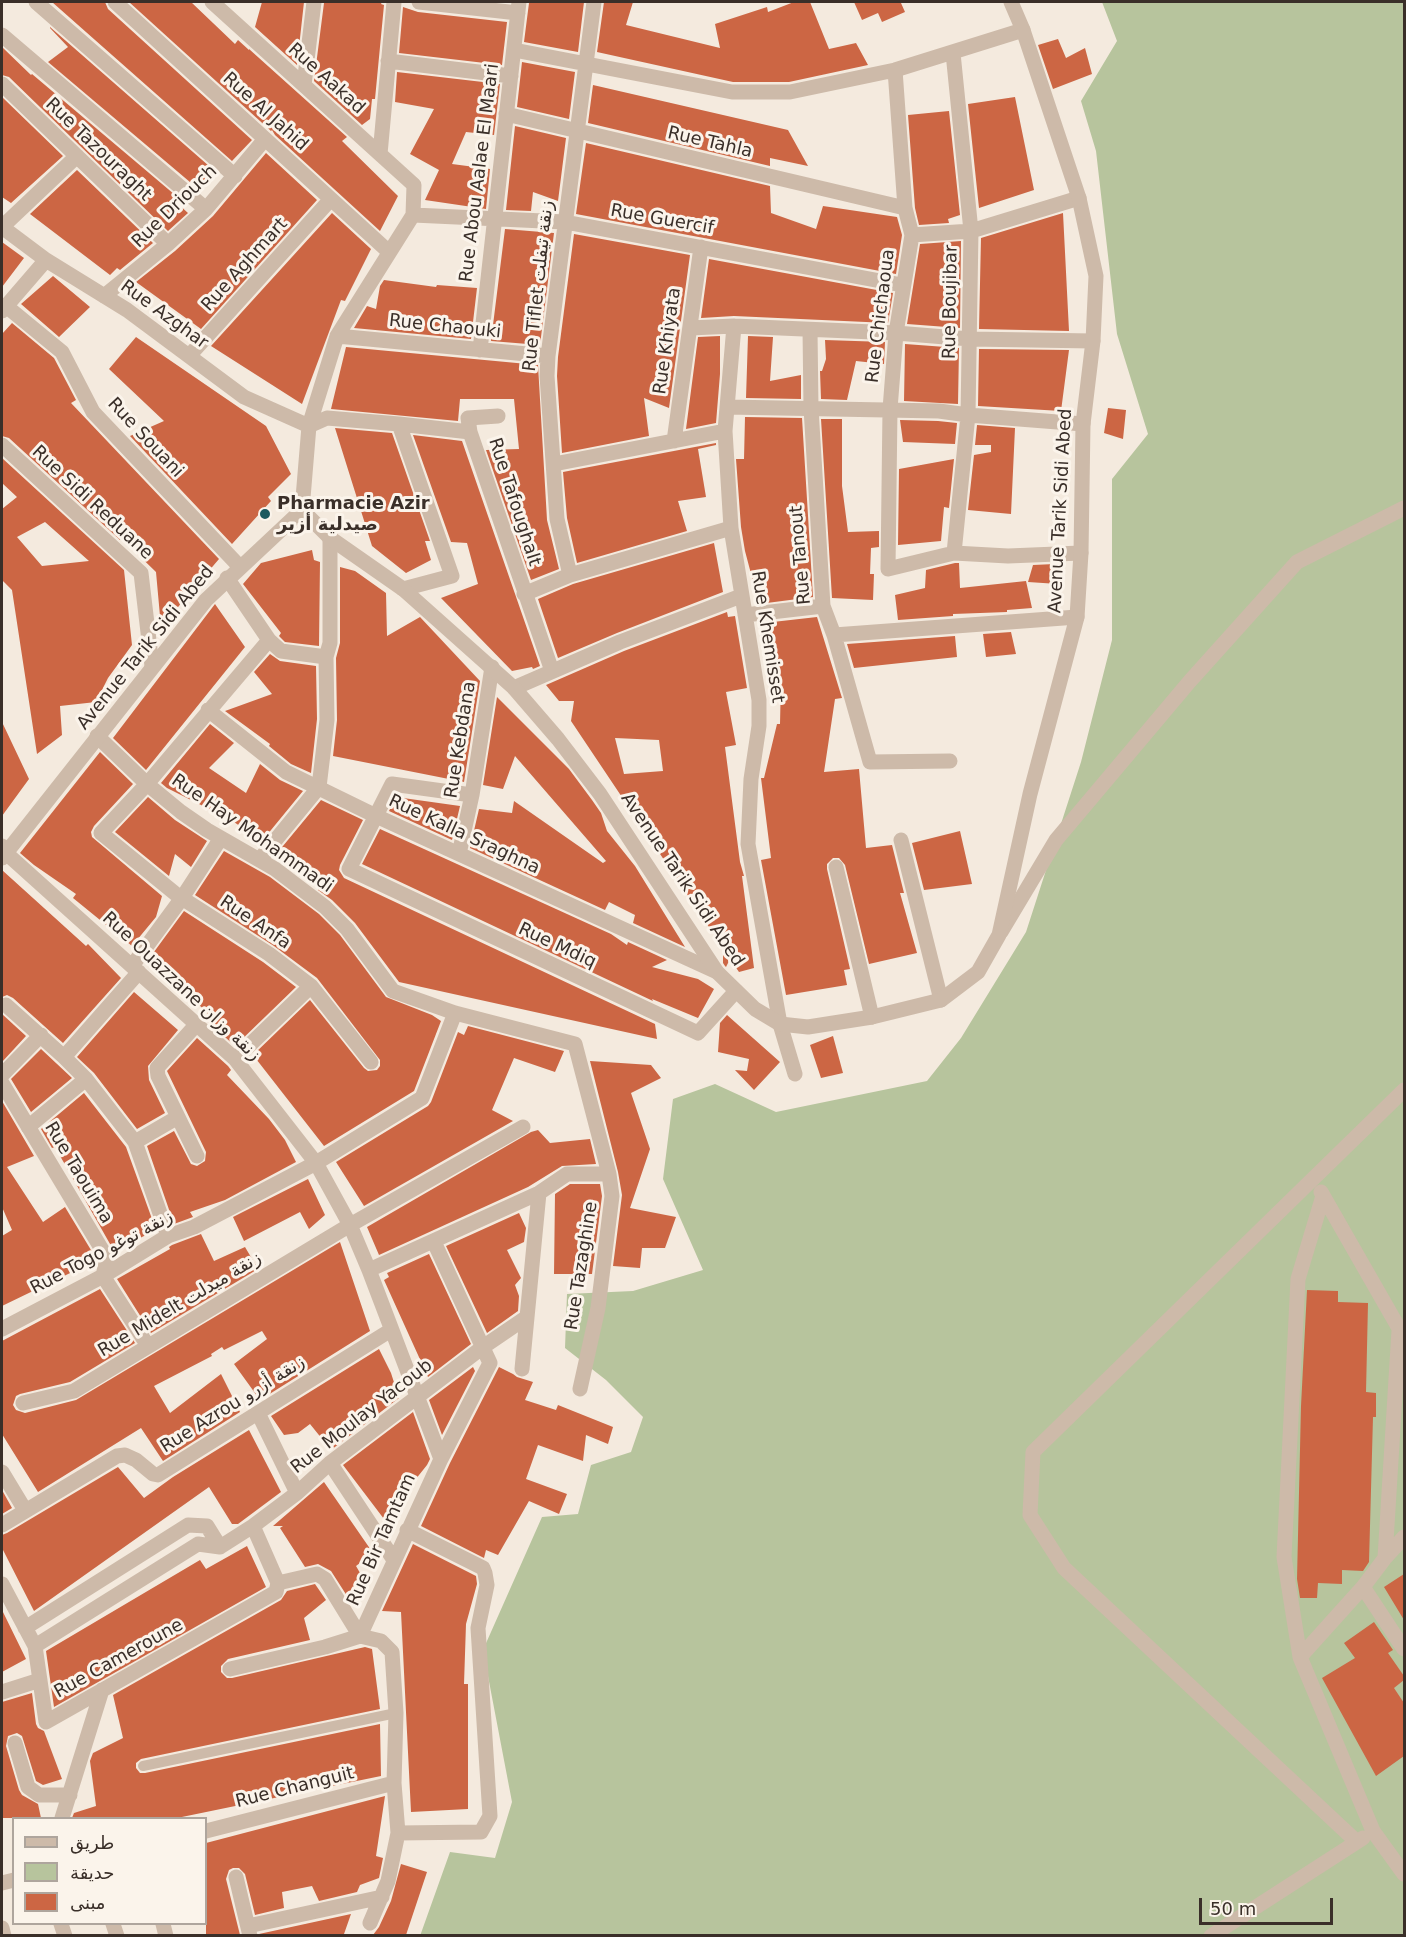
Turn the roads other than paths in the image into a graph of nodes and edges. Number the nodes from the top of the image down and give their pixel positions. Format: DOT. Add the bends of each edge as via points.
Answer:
graph roads {
  1 [pos="36,2"];
  2 [pos="115,2"];
  3 [pos="212,2"];
  4 [pos="314,2"];
  5 [pos="394,2"];
  6 [pos="419,2"];
  7 [pos="594,2"];
  8 [pos="1011,2"];
  9 [pos="519,8"];
  10 [pos="1023,30"];
  11 [pos="2,35"];
  12 [pos="514,50"];
  13 [pos="953,53"];
  14 [pos="388,61"];
  15 [pos="586,64"];
  16 [pos="895,70"];
  17 [pos="511,76"];
  18 [pos="2,84"];
  19 [pos="304,85"];
  20 [pos="507,114"];
  21 [pos="577,131"];
  22 [pos="265,139"];
  23 [pos="380,154"];
  24 [pos="76,156"];
  25 [pos="235,176"];
  26 [pos="1079,198"];
  27 [pos="331,199"];
  28 [pos="905,208"];
  29 [pos="206,209"];
  30 [pos="413,215"];
  31 [pos="494,219"];
  32 [pos="565,222"];
  33 [pos="2,227"];
  34 [pos="971,231"];
  35 [pos="912,235"];
  36 [pos="168,244"];
  37 [pos="701,247"];
  38 [pos="389,252"];
  39 [pos="46,260"];
  40 [pos="902,285"];
  41 [pos="104,296"];
  42 [pos="4,308"];
  43 [pos="734,326"];
  44 [pos="690,328"];
  45 [pos="810,330"];
  46 [pos="896,333"];
  47 [pos="338,336"];
  48 [pos="970,339"];
  49 [pos="1093,341"];
  50 [pos="480,350"];
  51 [pos="189,356"];
  52 [pos="548,356"];
  53 [pos="727,406"];
  54 [pos="810,408"];
  55 [pos="890,409"];
  56 [pos="498,416"];
  57 [pos="968,416"];
  58 [pos="399,424"];
  59 [pos="1083,424"];
  60 [pos="309,426"];
  61 [pos="725,431"];
  62 [pos="470,432"];
  63 [pos="674,441"];
  64 [pos="2,445"];
  65 [pos="554,464"];
  66 [pos="1404,508"];
  67 [pos="302,510"];
  68 [pos="731,528"];
  69 [pos="330,538"];
  70 [pos="954,553"];
  71 [pos="1081,553"];
  72 [pos="240,567"];
  73 [pos="570,575"];
  74 [pos="227,578"];
  75 [pos="403,589"];
  76 [pos="524,594"];
  77 [pos="741,596"];
  78 [pos="823,606"];
  79 [pos="745,615"];
  80 [pos="1077,617"];
  81 [pos="834,635"];
  82 [pos="269,640"];
  83 [pos="326,657"];
  84 [pos="152,666"];
  85 [pos="492,668"];
  86 [pos="552,671"];
  87 [pos="514,688"];
  88 [pos="208,710"];
  89 [pos="97,736"];
  90 [pos="950,761"];
  91 [pos="147,784"];
  92 [pos="319,787"];
  93 [pos="472,795"];
  94 [pos="376,816"];
  95 [pos="221,838"];
  96 [pos="901,840"];
  97 [pos="3,852"];
  98 [pos="459,854"];
  99 [pos="260,859"];
  100 [pos="836,867"];
  101 [pos="182,898"];
  102 [pos="999,935"];
  103 [pos="136,969"];
  104 [pos="717,972"];
  105 [pos="310,986"];
  106 [pos="736,991"];
  107 [pos="941,1000"];
  108 [pos="6,1005"];
  109 [pos="455,1013"];
  110 [pos="872,1017"];
  111 [pos="780,1024"];
  112 [pos="196,1025"];
  113 [pos="41,1035"];
  114 [pos="575,1044"];
  115 [pos="64,1057"];
  116 [pos="234,1059"];
  117 [pos="371,1062"];
  118 [pos="795,1074"];
  119 [pos="2,1075"];
  120 [pos="86,1079"];
  121 [pos="2,1083"];
  122 [pos="1403,1097"];
  123 [pos="178,1117"];
  124 [pos="523,1127"];
  125 [pos="28,1128"];
  126 [pos="135,1142"];
  127 [pos="197,1156"];
  128 [pos="316,1163"];
  129 [pos="609,1174"];
  130 [pos="1315,1178"];
  131 [pos="539,1193"];
  132 [pos="1323,1196"];
  133 [pos="350,1225"];
  134 [pos="168,1236"];
  135 [pos="434,1242"];
  136 [pos="369,1270"];
  137 [pos="103,1276"];
  138 [pos="527,1317"];
  139 [pos="2,1329"];
  140 [pos="391,1330"];
  141 [pos="1402,1334"];
  142 [pos="148,1346"];
  143 [pos="483,1347"];
  144 [pos="522,1369"];
  145 [pos="580,1389"];
  146 [pos="417,1398"];
  147 [pos="23,1403"];
  148 [pos="258,1413"];
  149 [pos="441,1460"];
  150 [pos="330,1463"];
  151 [pos="2,1472"];
  152 [pos="297,1493"];
  153 [pos="25,1510"];
  154 [pos="2,1525"];
  155 [pos="253,1526"];
  156 [pos="407,1530"];
  157 [pos="1404,1537"];
  158 [pos="220,1547"];
  159 [pos="1385,1558"];
  160 [pos="394,1560"];
  161 [pos="278,1583"];
  162 [pos="2,1584"];
  163 [pos="1363,1587"];
  164 [pos="26,1628"];
  165 [pos="360,1636"];
  166 [pos="36,1647"];
  167 [pos="1404,1649"];
  168 [pos="1300,1657"];
  169 [pos="230,1669"];
  170 [pos="40,1680"];
  171 [pos="102,1690"];
  172 [pos="2,1692"];
  173 [pos="396,1713"];
  174 [pos="15,1743"];
  175 [pos="143,1766"];
  176 [pos="394,1783"];
  177 [pos="70,1795"];
  178 [pos="62,1817"];
  179 [pos="207,1831"];
  180 [pos="1373,1831"];
  181 [pos="398,1833"];
  182 [pos="1357,1842"];
  183 [pos="1404,1874"];
  184 [pos="236,1877"];
  185 [pos="382,1897"];
  186 [pos="370,1923"];
  187 [pos="2,1928"];
  188 [pos="249,1931"];
  189 [pos="4,1935"];
  190 [pos="1211,1935"];
  1 -- 25 [label="street"];
  2 -- 22 [label="street, Rue Al Jahid"];
  3 -- 19 [label="street, Rue Aakad"];
  4 -- 19 [label="street"];
  5 -- 14 [label="street"];
  6 -- 9 [label="street"];
  7 -- 15 [label="street, Rue Tiflet زنقة تيفلت"];
  8 -- 10 [label="street, Avenue Tarik Sidi Abed"];
  9 -- 12 [label="street, Rue Abou Aalae El Maari"];
  10 -- 13 [label="street"];
  10 -- 26 [label="street, Avenue Tarik Sidi Abed"];
  11 -- 29 [label="street"];
  12 -- 15 [label="street"];
  12 -- 17 [label="street, Rue Abou Aalae El Maari"];
  13 -- 16 [label="street"];
  13 -- 34 [label="street, Rue Boujibar"];
  14 -- 17 [label="street"];
  14 -- 23 [label="street"];
  15 -- 16 [label="street" via="732,92 789,93"];
  15 -- 21 [label="street, Rue Tiflet زنقة تيفلت"];
  16 -- 28 [label="street, Rue Chichaoua"];
  17 -- 20 [label="street, Rue Abou Aalae El Maari"];
  18 -- 24 [label="street, Rue Tazouraght"];
  19 -- 23 [label="street, Rue Aakad"];
  20 -- 21 [label="street, Rue Tahla"];
  20 -- 31 [label="street, Rue Abou Aalae El Maari"];
  21 -- 28 [label="street, Rue Tahla"];
  21 -- 32 [label="street, Rue Tiflet زنقة تيفلت"];
  22 -- 25 [label="street, Rue Driouch"];
  22 -- 27 [label="street, Rue Al Jahid"];
  23 -- 30 [label="street, Rue Aakad" via="414,185"];
  24 -- 33 [label="street"];
  24 -- 36 [label="street, Rue Tazouraght"];
  25 -- 29 [label="street, Rue Driouch"];
  26 -- 34 [label="street"];
  26 -- 49 [label="street, Avenue Tarik Sidi Abed" via="1096,276"];
  27 -- 38 [label="street, Rue Al Jahid"];
  27 -- 51 [label="street, Rue Aghmart"];
  28 -- 35 [label="street, Rue Chichaoua"];
  29 -- 36 [label="street, Rue Driouch"];
  30 -- 31 [label="street, Rue Guercif"];
  30 -- 38 [label="street"];
  31 -- 32 [label="street, Rue Guercif"];
  31 -- 50 [label="street, Rue Abou Aalae El Maari"];
  32 -- 37 [label="street, Rue Guercif"];
  32 -- 52 [label="street, Rue Tiflet زنقة تيفلت"];
  33 -- 39 [label="street, Rue Azghar"];
  34 -- 35 [label="street"];
  34 -- 48 [label="street, Rue Boujibar"];
  35 -- 40 [label="street, Rue Chichaoua"];
  36 -- 41 [label="street, Rue Driouch"];
  37 -- 40 [label="street, Rue Guercif"];
  37 -- 44 [label="street, Rue Khiyata"];
  38 -- 47 [label="street"];
  39 -- 41 [label="street, Rue Azghar"];
  39 -- 42 [label="street"];
  40 -- 46 [label="street, Rue Chichaoua"];
  41 -- 51 [label="street, Rue Azghar"];
  42 -- 72 [label="street, Rue Souani" via="62,352 93,412"];
  43 -- 44 [label="street"];
  43 -- 45 [label="street"];
  43 -- 53 [label="street, Rue Khemisset"];
  44 -- 63 [label="street, Rue Khiyata"];
  45 -- 46 [label="street"];
  45 -- 54 [label="street, Rue Tanout"];
  46 -- 48 [label="street"];
  46 -- 55 [label="street, Rue Chichaoua"];
  47 -- 50 [label="street, Rue Chaouki"];
  47 -- 60 [label="street"];
  48 -- 49 [label="street"];
  48 -- 57 [label="street, Rue Boujibar"];
  49 -- 59 [label="street, Avenue Tarik Sidi Abed"];
  50 -- 52 [label="street, Rue Chaouki"];
  51 -- 60 [label="street, Rue Azghar" via="244,397"];
  52 -- 65 [label="street, Rue Tiflet زنقة تيفلت"];
  53 -- 54 [label="street"];
  53 -- 61 [label="street, Rue Khemisset"];
  54 -- 55 [label="street"];
  54 -- 78 [label="street, Rue Tanout"];
  55 -- 57 [label="street"];
  55 -- 70 [label="street, Rue Chichaoua" via="888,569"];
  56 -- 62 [label="street" via="468,418"];
  57 -- 59 [label="street"];
  57 -- 70 [label="street, Rue Boujibar"];
  58 -- 60 [label="street, Rue Tafoughalt" via="327,418"];
  58 -- 62 [label="street, Rue Tafoughalt"];
  58 -- 75 [label="street" via="452,576"];
  59 -- 71 [label="street, Avenue Tarik Sidi Abed"];
  60 -- 67 [label="street"];
  61 -- 63 [label="street"];
  61 -- 68 [label="street, Rue Khemisset"];
  62 -- 76 [label="street, Rue Tafoughalt"];
  63 -- 65 [label="street"];
  64 -- 84 [label="street, Rue Sidi Reduane" via="141,573"];
  65 -- 73 [label="street, Rue Tiflet زنقة تيفلت" via="557,519"];
  66 -- 102 [label="street" via="1297,562 1056,840"];
  67 -- 69 [label="street, Avenue Tarik Sidi Abed"];
  67 -- 72 [label="street, Avenue Tarik Sidi Abed"];
  68 -- 73 [label="street"];
  68 -- 77 [label="street, Rue Khemisset"];
  69 -- 75 [label="street, Avenue Tarik Sidi Abed"];
  69 -- 83 [label="street" via="330,643"];
  70 -- 71 [label="street"];
  71 -- 80 [label="street, Avenue Tarik Sidi Abed"];
  72 -- 74 [label="street, Avenue Tarik Sidi Abed"];
  73 -- 76 [label="street"];
  74 -- 82 [label="street"];
  74 -- 84 [label="street, Avenue Tarik Sidi Abed"];
  75 -- 85 [label="street, Avenue Tarik Sidi Abed"];
  76 -- 86 [label="street, Rue Tafoughalt"];
  77 -- 79 [label="street, Rue Khemisset"];
  77 -- 86 [label="street"];
  78 -- 79 [label="street"];
  78 -- 81 [label="street, Rue Tanout"];
  79 -- 111 [label="street, Rue Khemisset" via="759,700 748,844"];
  80 -- 81 [label="street"];
  80 -- 102 [label="street, Avenue Tarik Sidi Abed" via="1030,794"];
  81 -- 90 [label="street, Rue Tanout" via="870,762"];
  82 -- 83 [label="street" via="282,651"];
  82 -- 88 [label="street"];
  83 -- 92 [label="street" via="327,720"];
  84 -- 89 [label="street, Avenue Tarik Sidi Abed"];
  85 -- 87 [label="street, Avenue Tarik Sidi Abed"];
  85 -- 93 [label="street, Rue Kebdana"];
  86 -- 87 [label="street"];
  87 -- 104 [label="street, Avenue Tarik Sidi Abed" via="600,794"];
  88 -- 91 [label="street"];
  88 -- 92 [label="street, Rue Kalla Sraghna" via="286,772"];
  89 -- 91 [label="street, Rue Hay Mohammadi"];
  89 -- 97 [label="street, Avenue Tarik Sidi Abed"];
  91 -- 95 [label="street, Rue Hay Mohammadi"];
  91 -- 101 [label="street, Rue Anfa" via="101,833"];
  92 -- 94 [label="street, Rue Kalla Sraghna"];
  92 -- 99 [label="street"];
  93 -- 94 [label="street" via="392,784"];
  93 -- 98 [label="street, Rue Kebdana"];
  94 -- 98 [label="street, Rue Kalla Sraghna"];
  94 -- 106 [label="street, Rue Mdiq" via="349,869 698,1033"];
  95 -- 99 [label="street, Rue Hay Mohammadi"];
  95 -- 101 [label="street"];
  96 -- 107 [label="street"];
  97 -- 103 [label="street, Rue Ouazzane زنقة وزان"];
  98 -- 104 [label="street, Rue Kalla Sraghna"];
  99 -- 109 [label="street, Rue Hay Mohammadi" via="325,907 347,929 393,991"];
  100 -- 110 [label="street"];
  101 -- 103 [label="street"];
  101 -- 105 [label="street, Rue Anfa" via="270,954"];
  102 -- 107 [label="street, Avenue Tarik Sidi Abed" via="978,972"];
  103 -- 112 [label="street, Rue Ouazzane زنقة وزان"];
  103 -- 115 [label="street"];
  104 -- 106 [label="street, Avenue Tarik Sidi Abed"];
  105 -- 116 [label="street"];
  105 -- 117 [label="street, Rue Anfa"];
  106 -- 111 [label="street, Avenue Tarik Sidi Abed" via="754,1009"];
  107 -- 110 [label="street, Avenue Tarik Sidi Abed"];
  108 -- 113 [label="street"];
  109 -- 114 [label="street, Rue Hay Mohammadi"];
  109 -- 128 [label="street, Rue Togo زنقة توغو" via="422,1098"];
  110 -- 111 [label="street, Avenue Tarik Sidi Abed" via="808,1027"];
  111 -- 118 [label="street, Rue Khemisset"];
  112 -- 116 [label="street, Rue Ouazzane زنقة وزان"];
  112 -- 123 [label="street" via="157,1068"];
  113 -- 115 [label="street"];
  113 -- 119 [label="street"];
  114 -- 129 [label="street, Rue Tazaghine"];
  115 -- 120 [label="street"];
  116 -- 128 [label="street, Rue Ouazzane زنقة وزان"];
  120 -- 125 [label="street"];
  120 -- 126 [label="street"];
  121 -- 125 [label="street, Rue Taouima"];
  122 -- 130 [label="street"];
  123 -- 126 [label="street"];
  123 -- 127 [label="street"];
  124 -- 133 [label="street, Rue Midelt زنقة ميدلت"];
  125 -- 137 [label="street, Rue Taouima" via="106,1258"];
  126 -- 134 [label="street"];
  128 -- 133 [label="street, Rue Ouazzane زنقة وزان"];
  128 -- 134 [label="street, Rue Togo زنقة توغو" via="194,1227"];
  129 -- 131 [label="street" via="567,1174"];
  129 -- 145 [label="street, Rue Tazaghine" via="612,1196 606,1257"];
  130 -- 132 [label="street"];
  130 -- 182 [label="street" via="1033,1452 1030,1515 1064,1568"];
  131 -- 135 [label="street"];
  131 -- 138 [label="street"];
  132 -- 141 [label="street"];
  132 -- 168 [label="street" via="1298,1279 1284,1557"];
  133 -- 136 [label="street, Rue Ouazzane زنقة وزان"];
  133 -- 142 [label="street, Rue Midelt زنقة ميدلت"];
  134 -- 137 [label="street, Rue Togo زنقة توغو"];
  135 -- 136 [label="street"];
  135 -- 143 [label="street"];
  136 -- 140 [label="street, Rue Ouazzane زنقة وزان"];
  137 -- 139 [label="street, Rue Togo زنقة توغو"];
  137 -- 142 [label="street, Rue Taouima"];
  138 -- 143 [label="street, Rue Moulay Yacoub"];
  138 -- 144 [label="street"];
  140 -- 146 [label="street, Rue Ouazzane زنقة وزان"];
  140 -- 148 [label="street, Rue Azrou زنقة أزرو"];
  141 -- 159 [label="street"];
  142 -- 147 [label="street, Rue Midelt زنقة ميدلت" via="74,1391"];
  143 -- 146 [label="street, Rue Moulay Yacoub"];
  143 -- 149 [label="street, Rue Bir Tamtam" via="490,1363"];
  146 -- 149 [label="street, Rue Ouazzane زنقة وزان"];
  146 -- 150 [label="street, Rue Moulay Yacoub"];
  148 -- 152 [label="street"];
  148 -- 153 [label="street, Rue Azrou زنقة أزرو" via="158,1475 136,1460 117,1456"];
  149 -- 156 [label="street, Rue Bir Tamtam"];
  150 -- 152 [label="street, Rue Moulay Yacoub"];
  150 -- 160 [label="street"];
  151 -- 153 [label="street"];
  152 -- 155 [label="street, Rue Moulay Yacoub"];
  153 -- 154 [label="street, Rue Azrou زنقة أزرو"];
  155 -- 158 [label="street, Rue Moulay Yacoub"];
  155 -- 161 [label="street"];
  156 -- 160 [label="street, Rue Bir Tamtam"];
  156 -- 181 [label="street" via="483,1568 485,1573 488,1585 478,1628 490,1816 481,1832"];
  157 -- 159 [label="street"];
  158 -- 164 [label="street" via="207,1526 188,1525"];
  158 -- 166 [label="street" via="198,1544"];
  159 -- 163 [label="street"];
  160 -- 165 [label="street, Rue Bir Tamtam"];
  161 -- 165 [label="street" via="317,1574 325,1579"];
  161 -- 171 [label="street, Rue Cameroune" via="271,1596"];
  162 -- 164 [label="street, Rue Cameroune"];
  163 -- 167 [label="street"];
  163 -- 168 [label="street"];
  164 -- 166 [label="street, Rue Cameroune"];
  165 -- 169 [label="street"];
  165 -- 173 [label="street" via="381,1641 392,1652"];
  166 -- 170 [label="street, Rue Cameroune"];
  168 -- 180 [label="street"];
  170 -- 171 [label="street, Rue Cameroune" via="46,1722"];
  170 -- 172 [label="street"];
  171 -- 177 [label="street"];
  173 -- 175 [label="lane"];
  173 -- 176 [label="street"];
  174 -- 177 [label="street" via="28,1787 39,1795"];
  176 -- 179 [label="street, Rue Changuit"];
  176 -- 181 [label="street"];
  177 -- 178 [label="street"];
  180 -- 182 [label="street"];
  180 -- 183 [label="street"];
  181 -- 185 [label="street"];
  182 -- 190 [label="street"];
  184 -- 188 [label="street"];
  185 -- 186 [label="street"];
  185 -- 188 [label="street"];
  187 -- 189 [label="street"];
}
